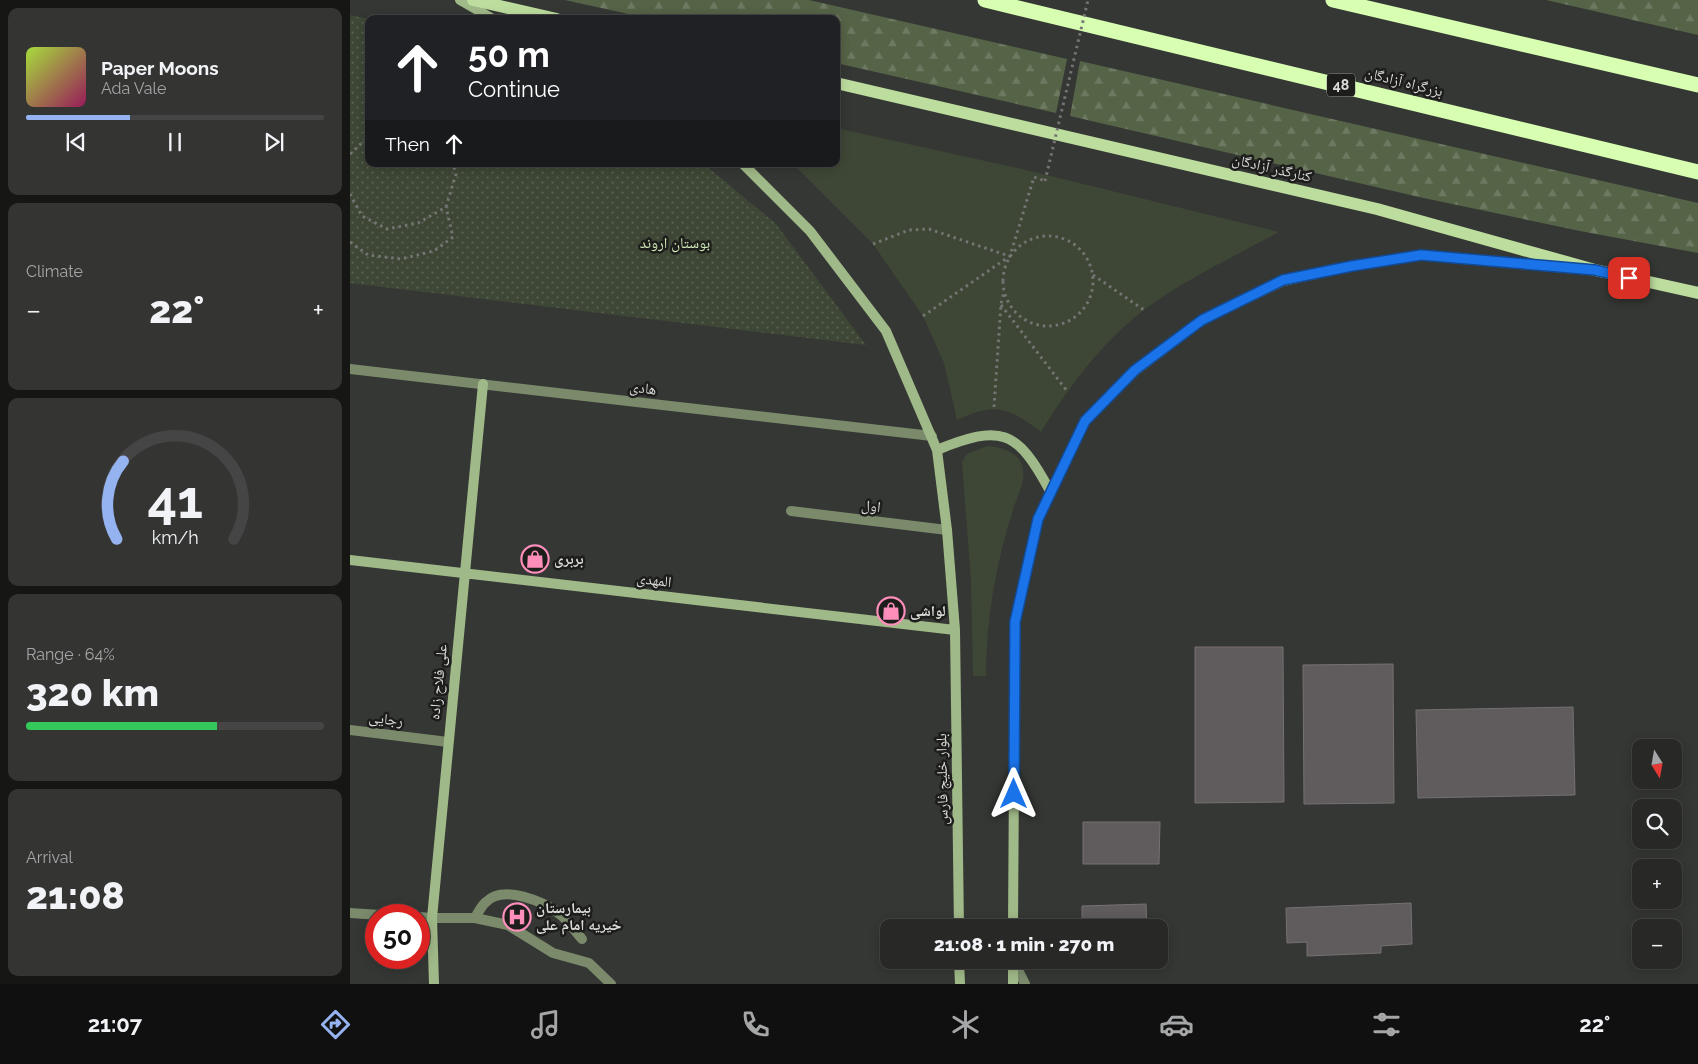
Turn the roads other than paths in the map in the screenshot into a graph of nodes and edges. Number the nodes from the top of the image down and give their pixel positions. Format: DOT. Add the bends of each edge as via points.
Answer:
graph roads {
  1 [pos="460,0"];
  2 [pos="473,0"];
  3 [pos="984,0"];
  4 [pos="1333,0"];
  5 [pos="486,15"];
  6 [pos="539,15"];
  7 [pos="840,84"];
  8 [pos="1698,85"];
  9 [pos="746,167"];
  10 [pos="1698,172"];
  11 [pos="1595,270"];
  12 [pos="1698,293"];
  13 [pos="350,369"];
  14 [pos="482,384"];
  15 [pos="932,436"];
  16 [pos="937,450"];
  17 [pos="1050,491"];
  18 [pos="791,511"];
  19 [pos="947,530"];
  20 [pos="350,560"];
  21 [pos="464,574"];
  22 [pos="955,630"];
  23 [pos="350,730"];
  24 [pos="448,742"];
  25 [pos="350,913"];
  26 [pos="365,914"];
  27 [pos="432,918"];
  28 [pos="475,918"];
  29 [pos="959,919"];
  30 [pos="1013,919"];
  31 [pos="582,939"];
  32 [pos="959,969"];
  33 [pos="1013,969"];
  34 [pos="1018,969"];
  35 [pos="434,984"];
  36 [pos="611,984"];
  37 [pos="960,984"];
  38 [pos="1013,984"];
  39 [pos="1026,984"];
  1 -- 5 [label="main road"];
  2 -- 6 [label="main road"];
  3 -- 10 [label="highway, بزرگراه آزادگان / 48"];
  4 -- 8 [label="highway"];
  7 -- 11 [label="main road, کنارگذر آزادگان" via="1376,209"];
  9 -- 15 [label="main road, بلوار خلیج فارس" via="810,231 886,330"];
  11 -- 12 [label="main road, کنارگذر آزادگان"];
  11 -- 17 [label="main road" via="1421,255 1283,280 1202,320 1135,370 1085,421"];
  13 -- 14 [label="street, هادی"];
  14 -- 15 [label="street, هادی"];
  14 -- 21 [label="main road, علی فلاح زاده"];
  15 -- 16 [label="main road, بلوار خلیج فارس"];
  16 -- 17 [label="main road" via="968,438 990,434 1019,444 1037,465"];
  16 -- 19 [label="main road, بلوار خلیج فارس"];
  17 -- 30 [label="main road" via="1038,519 1015,622"];
  18 -- 19 [label="street, اول"];
  19 -- 22 [label="main road, بلوار خلیج فارس"];
  20 -- 21 [label="main road, المهدی"];
  21 -- 22 [label="main road, المهدی"];
  21 -- 24 [label="main road, علی فلاح زاده"];
  22 -- 29 [label="main road, بلوار خلیج فارس"];
  23 -- 24 [label="street, رجایی"];
  24 -- 27 [label="main road, علی فلاح زاده"];
  25 -- 26 [label="street"];
  27 -- 28 [label="street"];
  27 -- 35 [label="main road, علی فلاح زاده"];
  28 -- 31 [label="street" via="486,901 498,895 517,895 550,907 563,916"];
  28 -- 36 [label="street" via="508,925 553,953 589,963"];
  32 -- 37 [label="main road"];
  33 -- 38 [label="main road"];
  34 -- 39 [label="street"];
}
